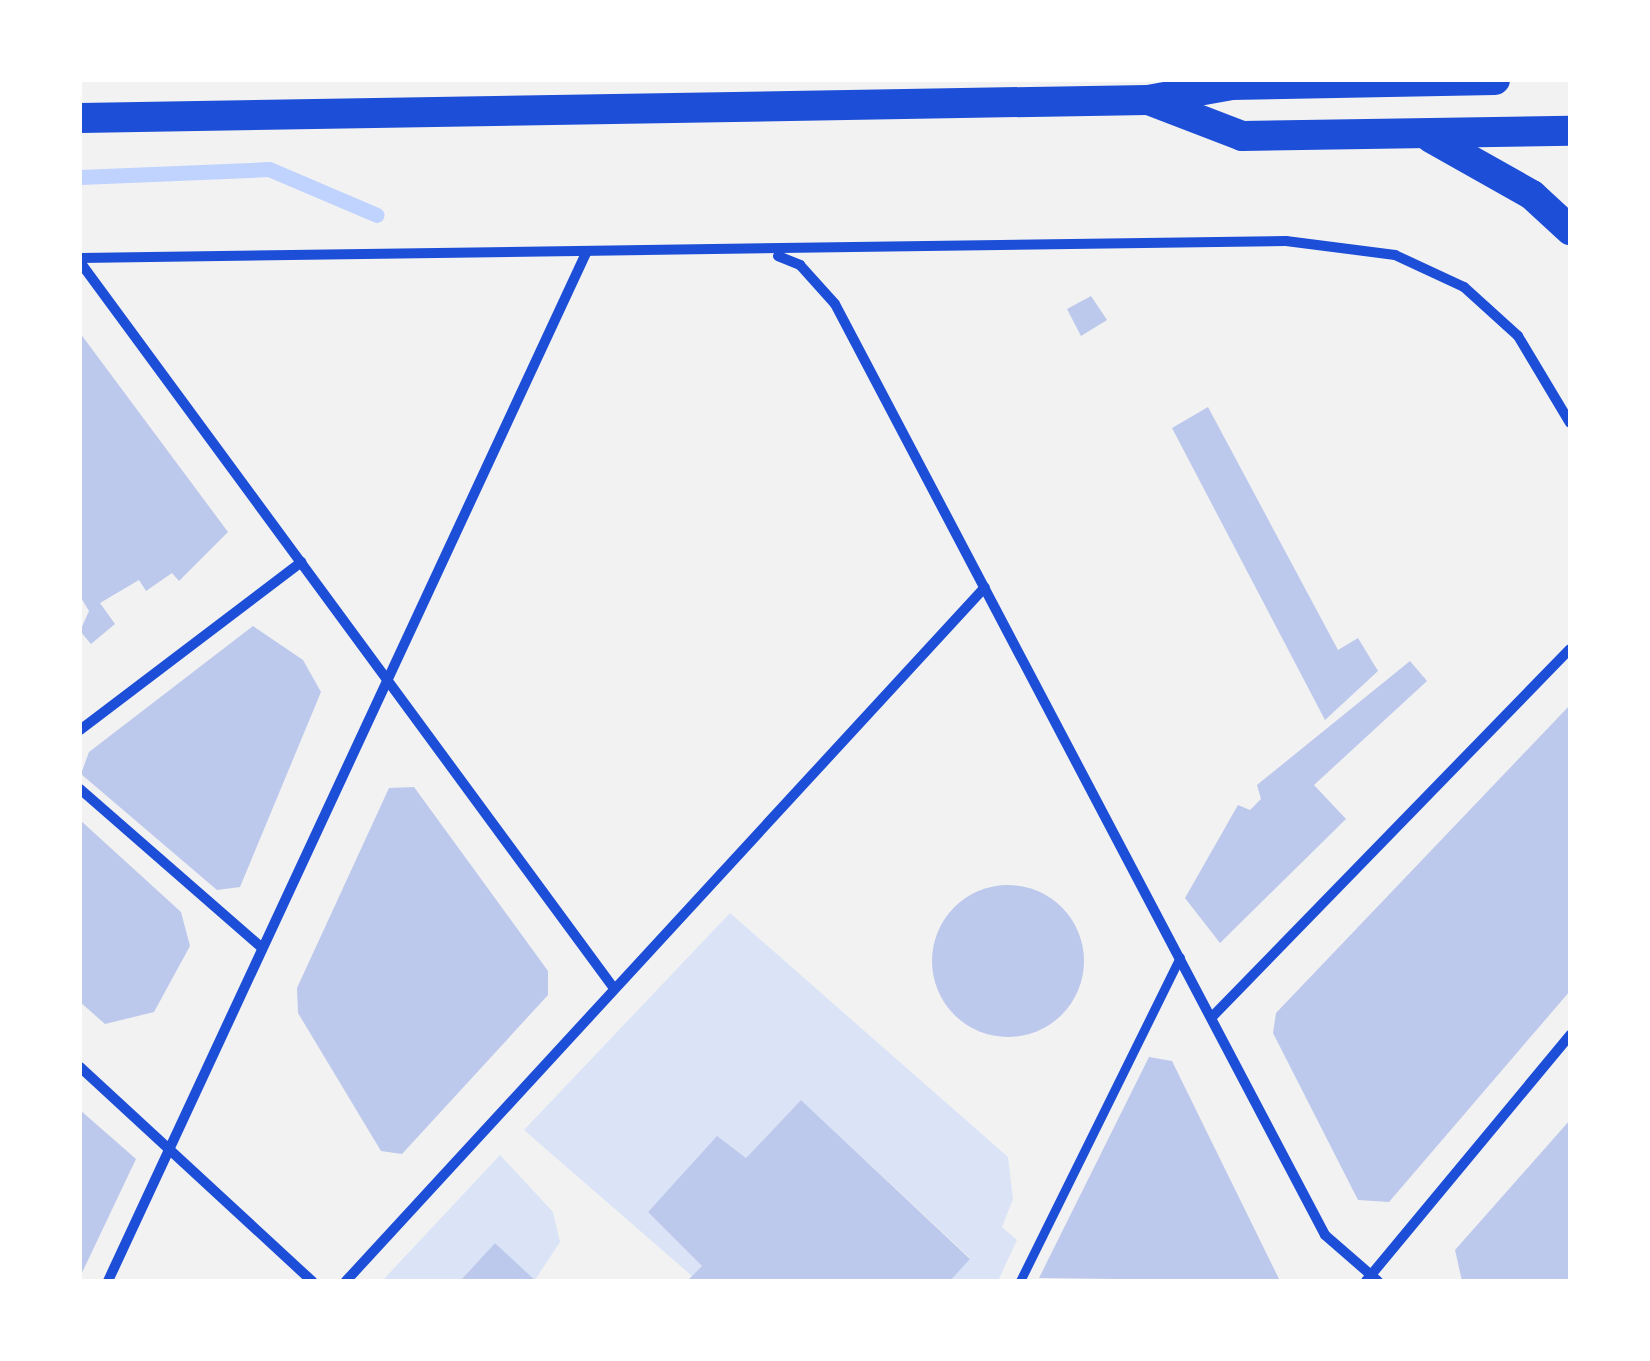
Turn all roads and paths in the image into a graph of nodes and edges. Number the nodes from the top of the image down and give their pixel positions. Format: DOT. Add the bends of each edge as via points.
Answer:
graph roads {
  1 [pos="1495,80"];
  2 [pos="1148,100"];
  3 [pos="80,118"];
  4 [pos="1570,131"];
  5 [pos="1424,135"];
  6 [pos="1570,230"];
  7 [pos="588,251"];
  8 [pos="772,254"];
  9 [pos="80,260"];
  10 [pos="1570,423"];
  11 [pos="302,562"];
  12 [pos="985,587"];
  13 [pos="1570,649"];
  14 [pos="386,678"];
  15 [pos="80,730"];
  16 [pos="80,789"];
  17 [pos="261,947"];
  18 [pos="1180,956"];
  19 [pos="613,986"];
  20 [pos="1212,1017"];
  21 [pos="1570,1035"];
  22 [pos="80,1067"];
  23 [pos="166,1146"];
  24 [pos="1372,1279"];
  25 [pos="108,1281"];
  26 [pos="312,1281"];
  27 [pos="346,1281"];
  28 [pos="1020,1281"];
  1 -- 2 [label="highway" via="1231,85"];
  2 -- 3 [label="highway"];
  2 -- 5 [label="highway" via="1242,136"];
  4 -- 5 [label="highway"];
  5 -- 6 [label="highway" via="1532,195"];
  7 -- 8 [label="street"];
  7 -- 9 [label="street"];
  7 -- 14 [label="street"];
  8 -- 10 [label="street" via="1286,241 1394,254 1464,287 1518,336"];
  8 -- 12 [label="street" via="800,266 835,304"];
  9 -- 11 [label="street"];
  11 -- 14 [label="street"];
  11 -- 15 [label="street"];
  12 -- 18 [label="street"];
  12 -- 19 [label="street"];
  13 -- 20 [label="street"];
  14 -- 17 [label="street"];
  14 -- 19 [label="street"];
  16 -- 17 [label="street"];
  17 -- 23 [label="street"];
  18 -- 20 [label="street"];
  18 -- 28 [label="street"];
  19 -- 27 [label="street"];
  20 -- 24 [label="street" via="1326,1235"];
  21 -- 24 [label="street"];
  22 -- 23 [label="street"];
  23 -- 25 [label="street"];
  23 -- 26 [label="street"];
}
